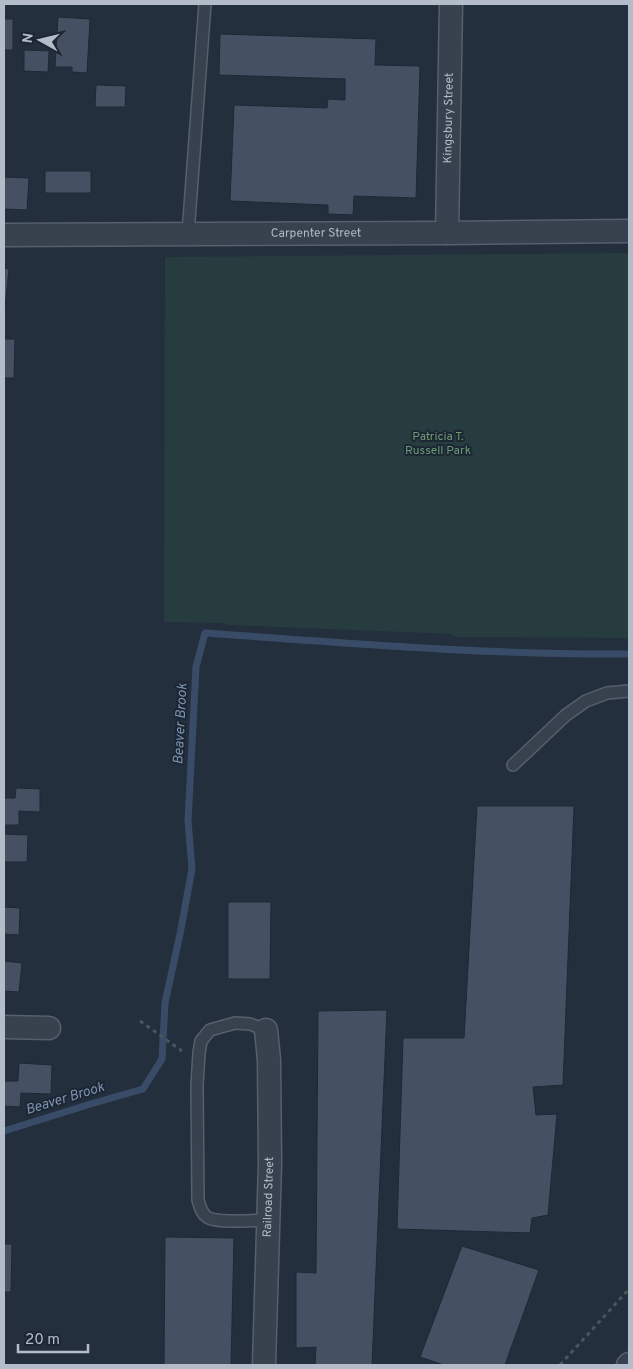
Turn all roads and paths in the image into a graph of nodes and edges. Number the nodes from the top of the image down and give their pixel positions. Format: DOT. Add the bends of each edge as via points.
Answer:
graph roads {
  1 [pos="205,4"];
  2 [pos="451,4"];
  3 [pos="629,231"];
  4 [pos="447,233"];
  5 [pos="188,234"];
  6 [pos="4,235"];
  7 [pos="629,691"];
  8 [pos="513,765"];
  9 [pos="140,1021"];
  10 [pos="4,1027"];
  11 [pos="49,1028"];
  12 [pos="266,1030"];
  13 [pos="177,1048"];
  14 [pos="268,1220"];
  15 [pos="629,1289"];
  16 [pos="264,1365"];
  17 [pos="560,1365"];
  1 -- 5 [label="lane"];
  2 -- 4 [label="street, Kingsbury Street"];
  3 -- 4 [label="street, Carpenter Street"];
  4 -- 5 [label="street, Carpenter Street"];
  5 -- 6 [label="street, Carpenter Street"];
  7 -- 8 [label="lane" via="607,693 586,700"];
  9 -- 13 [label="path"];
  10 -- 11 [label="street"];
  12 -- 14 [label="street, Railroad Street" via="269,1060"];
  12 -- 14 [label="lane" via="235,1023 210,1030 202,1041 198,1053 197,1085 198,1200 207,1217 217,1221"];
  14 -- 16 [label="street, Railroad Street"];
  15 -- 17 [label="path"];
}
